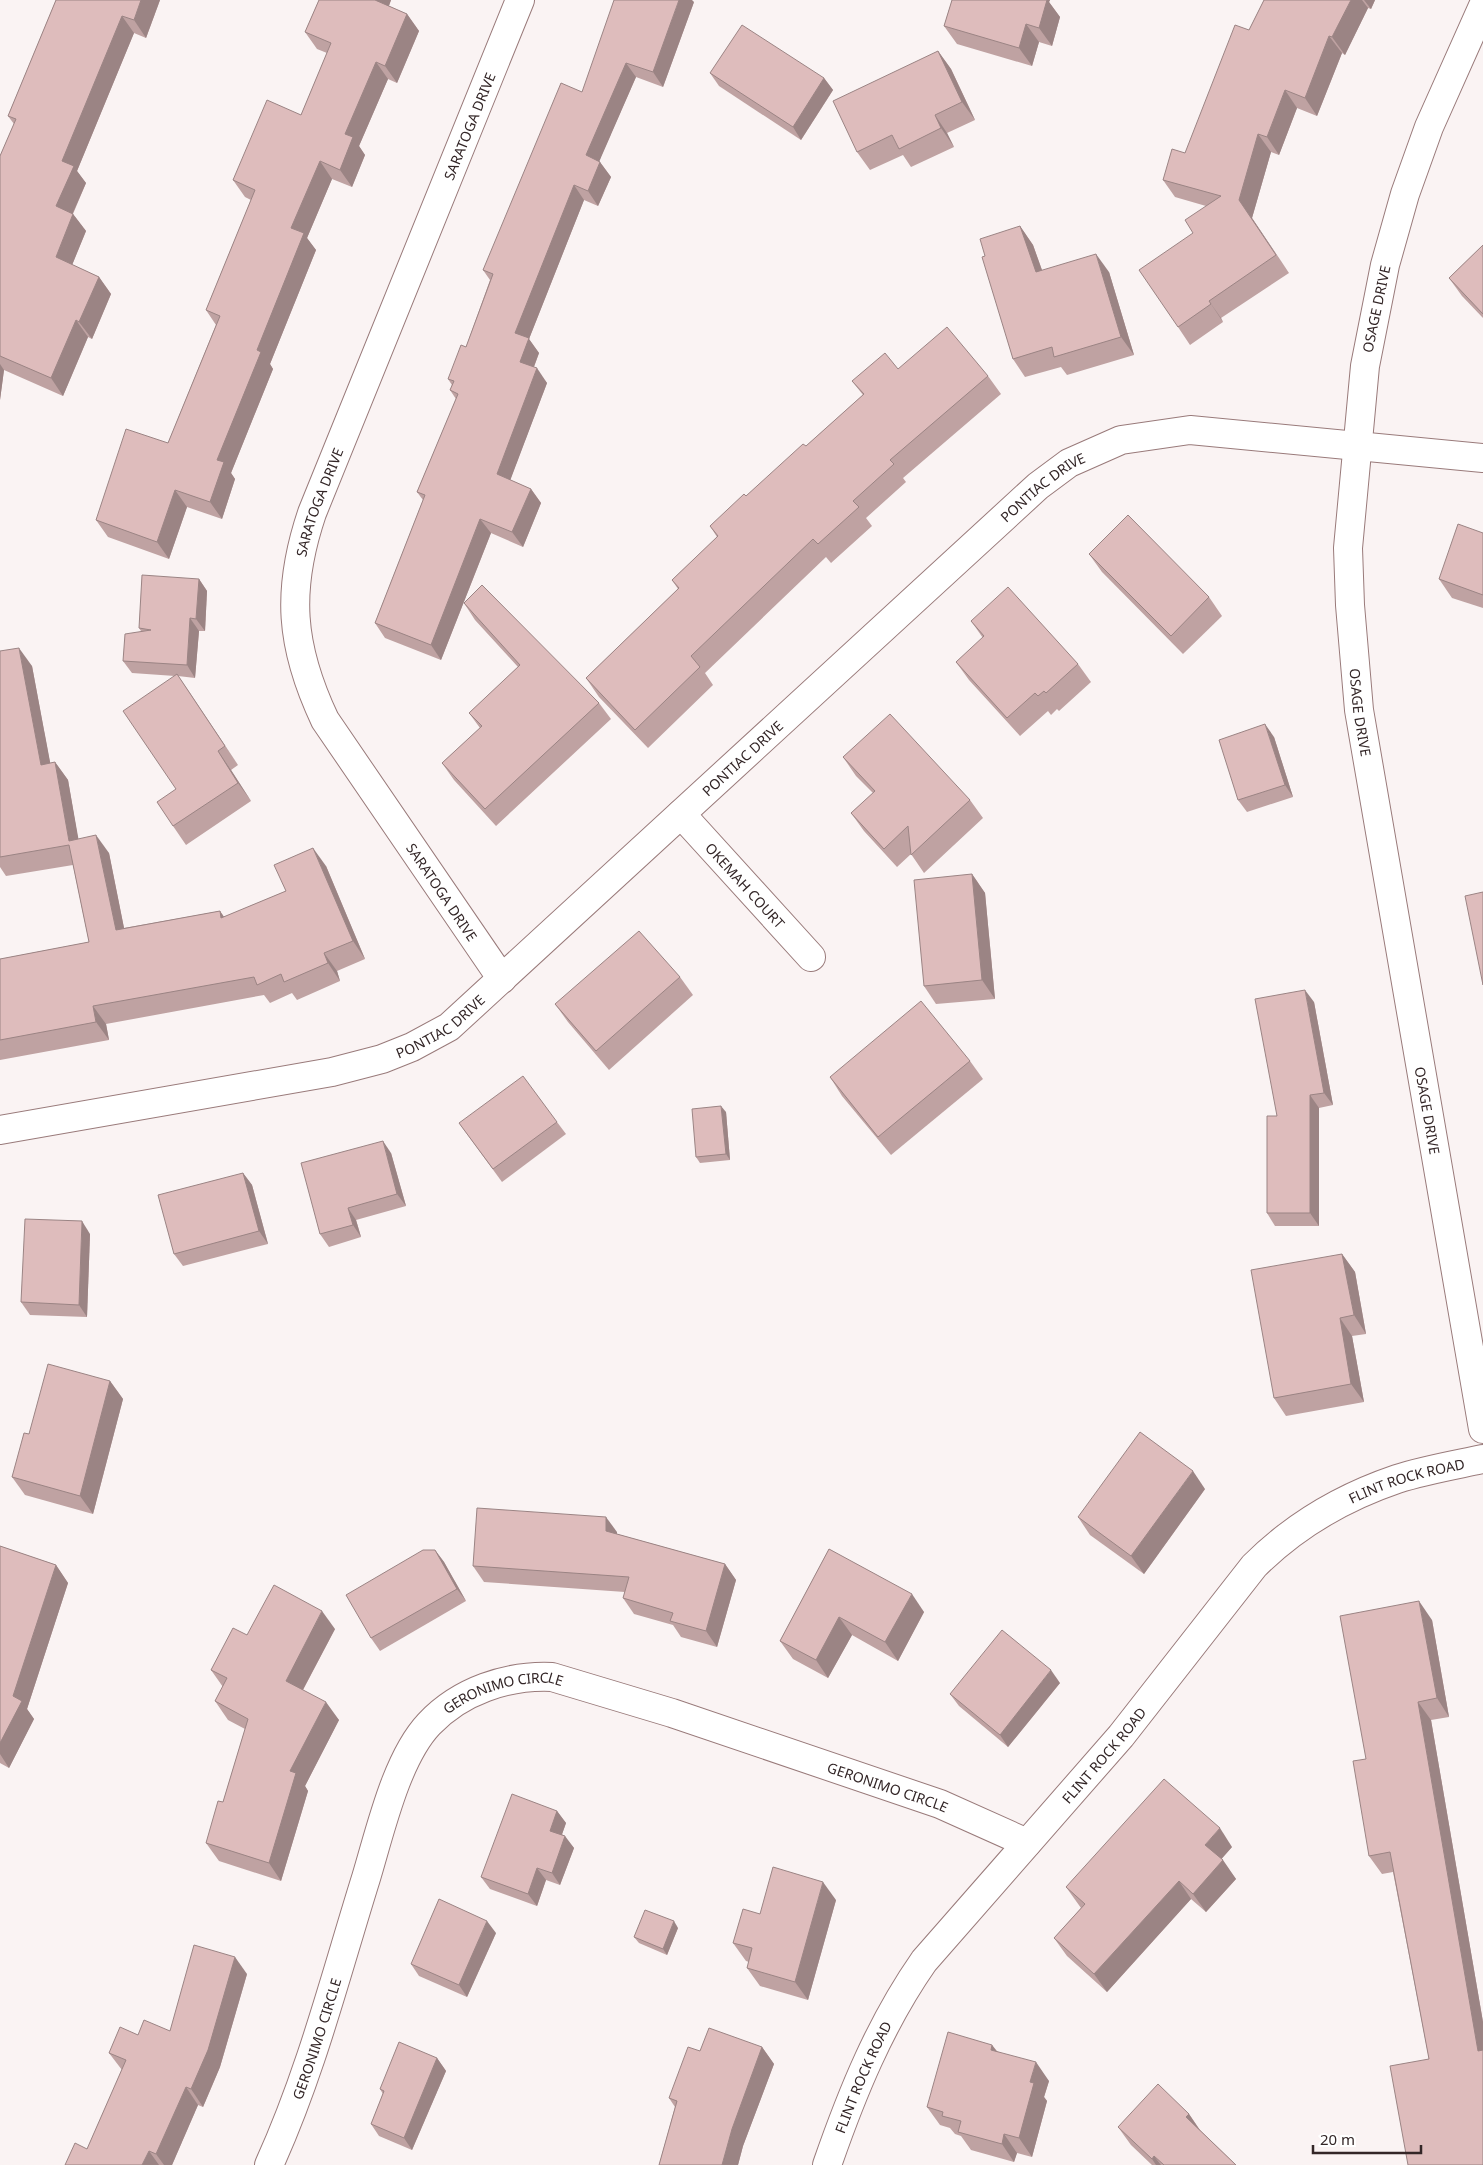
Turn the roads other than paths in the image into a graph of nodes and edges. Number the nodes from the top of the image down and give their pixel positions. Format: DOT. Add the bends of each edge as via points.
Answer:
graph roads {
  1 [pos="520,0"];
  2 [pos="1483,6"];
  3 [pos="1357,446"];
  4 [pos="1483,458"];
  5 [pos="681,814"];
  6 [pos="811,957"];
  7 [pos="502,980"];
  8 [pos="0,1130"];
  9 [pos="1483,1429"];
  10 [pos="1483,1459"];
  11 [pos="1027,1843"];
  12 [pos="269,2165"];
  13 [pos="827,2165"];
  1 -- 7 [label="street, SARATOGA DRIVE" via="312,513 295,579 300,653 314,697 326,720"];
  2 -- 3 [label="street, OSAGE DRIVE" via="1429,126 1405,194 1385,264 1365,366"];
  3 -- 4 [label="street, PONTIAC DRIVE"];
  3 -- 5 [label="street, PONTIAC DRIVE" via="1190,430 1121,440 1070,464 1038,486"];
  3 -- 9 [label="street, OSAGE DRIVE" via="1348,548 1359,710"];
  5 -- 6 [label="street, OKEMAH COURT"];
  5 -- 7 [label="street, PONTIAC DRIVE"];
  7 -- 8 [label="street, PONTIAC DRIVE" via="449,1027 382,1059 332,1072"];
  10 -- 11 [label="street, FLINT ROCK ROAD" via="1399,1478 1367,1490 1307,1521 1271,1549 1254,1566 1121,1736"];
  11 -- 12 [label="street, GERONIMO CIRCLE" via="940,1804 672,1712 552,1676 500,1682 468,1695 448,1706 428,1725 407,1755 308,2065"];
  11 -- 13 [label="street, FLINT ROCK ROAD" via="924,1961 904,1990 869,2056"];
}
